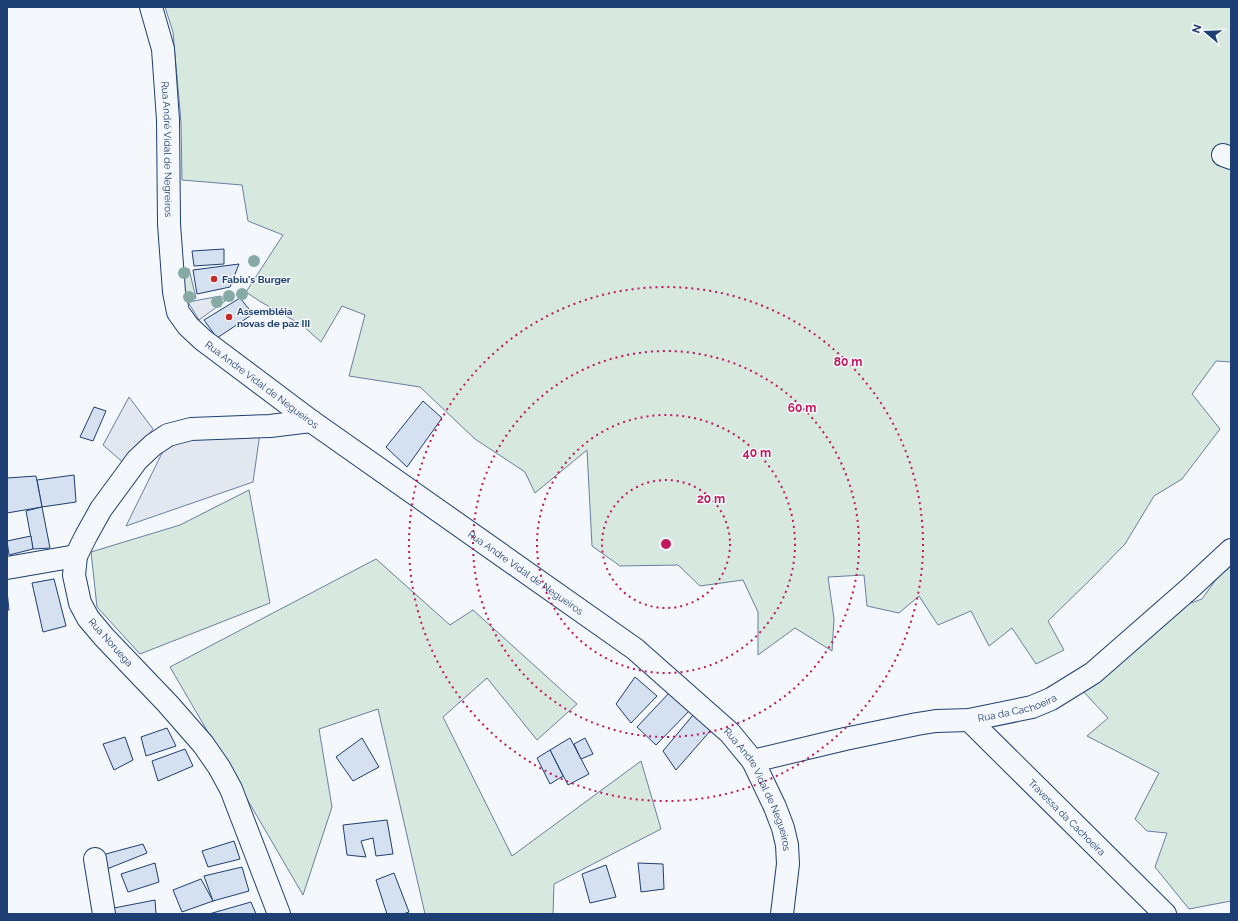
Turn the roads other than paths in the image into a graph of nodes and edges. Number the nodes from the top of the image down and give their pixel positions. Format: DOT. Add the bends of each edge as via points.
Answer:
graph roads {
  1 [pos="151,7"];
  2 [pos="174,292"];
  3 [pos="311,421"];
  4 [pos="1231,550"];
  5 [pos="76,556"];
  6 [pos="7,568"];
  7 [pos="969,720"];
  8 [pos="753,761"];
  9 [pos="95,858"];
  10 [pos="104,914"];
  11 [pos="279,914"];
  12 [pos="782,914"];
  13 [pos="1165,914"];
  1 -- 2 [label="street, Rua André Vidal de Negreiros" via="163,49"];
  2 -- 3 [label="street, Rua Andre Vidal de Negueiros" via="178,312 188,326"];
  3 -- 5 [label="street, Rua Noruega" via="270,426 190,429 168,435 153,444 137,460 102,509"];
  3 -- 8 [label="street, Rua Andre Vidal de Negueiros" via="635,649 730,733"];
  4 -- 7 [label="street, Rua da Cachoeira" via="1093,673 1052,699 1032,707"];
  5 -- 6 [label="street"];
  5 -- 11 [label="street, Rua Noruega" via="74,575 80,603 88,618 203,744 219,767 231,789"];
  7 -- 8 [label="street, Rua da Cachoeira" via="917,724"];
  7 -- 13 [label="street, Travessa da Cachoeira"];
  8 -- 12 [label="street, Rua Andre Vidal de Negueiros" via="775,807 787,845 788,864"];
  9 -- 10 [label="street"];
}
